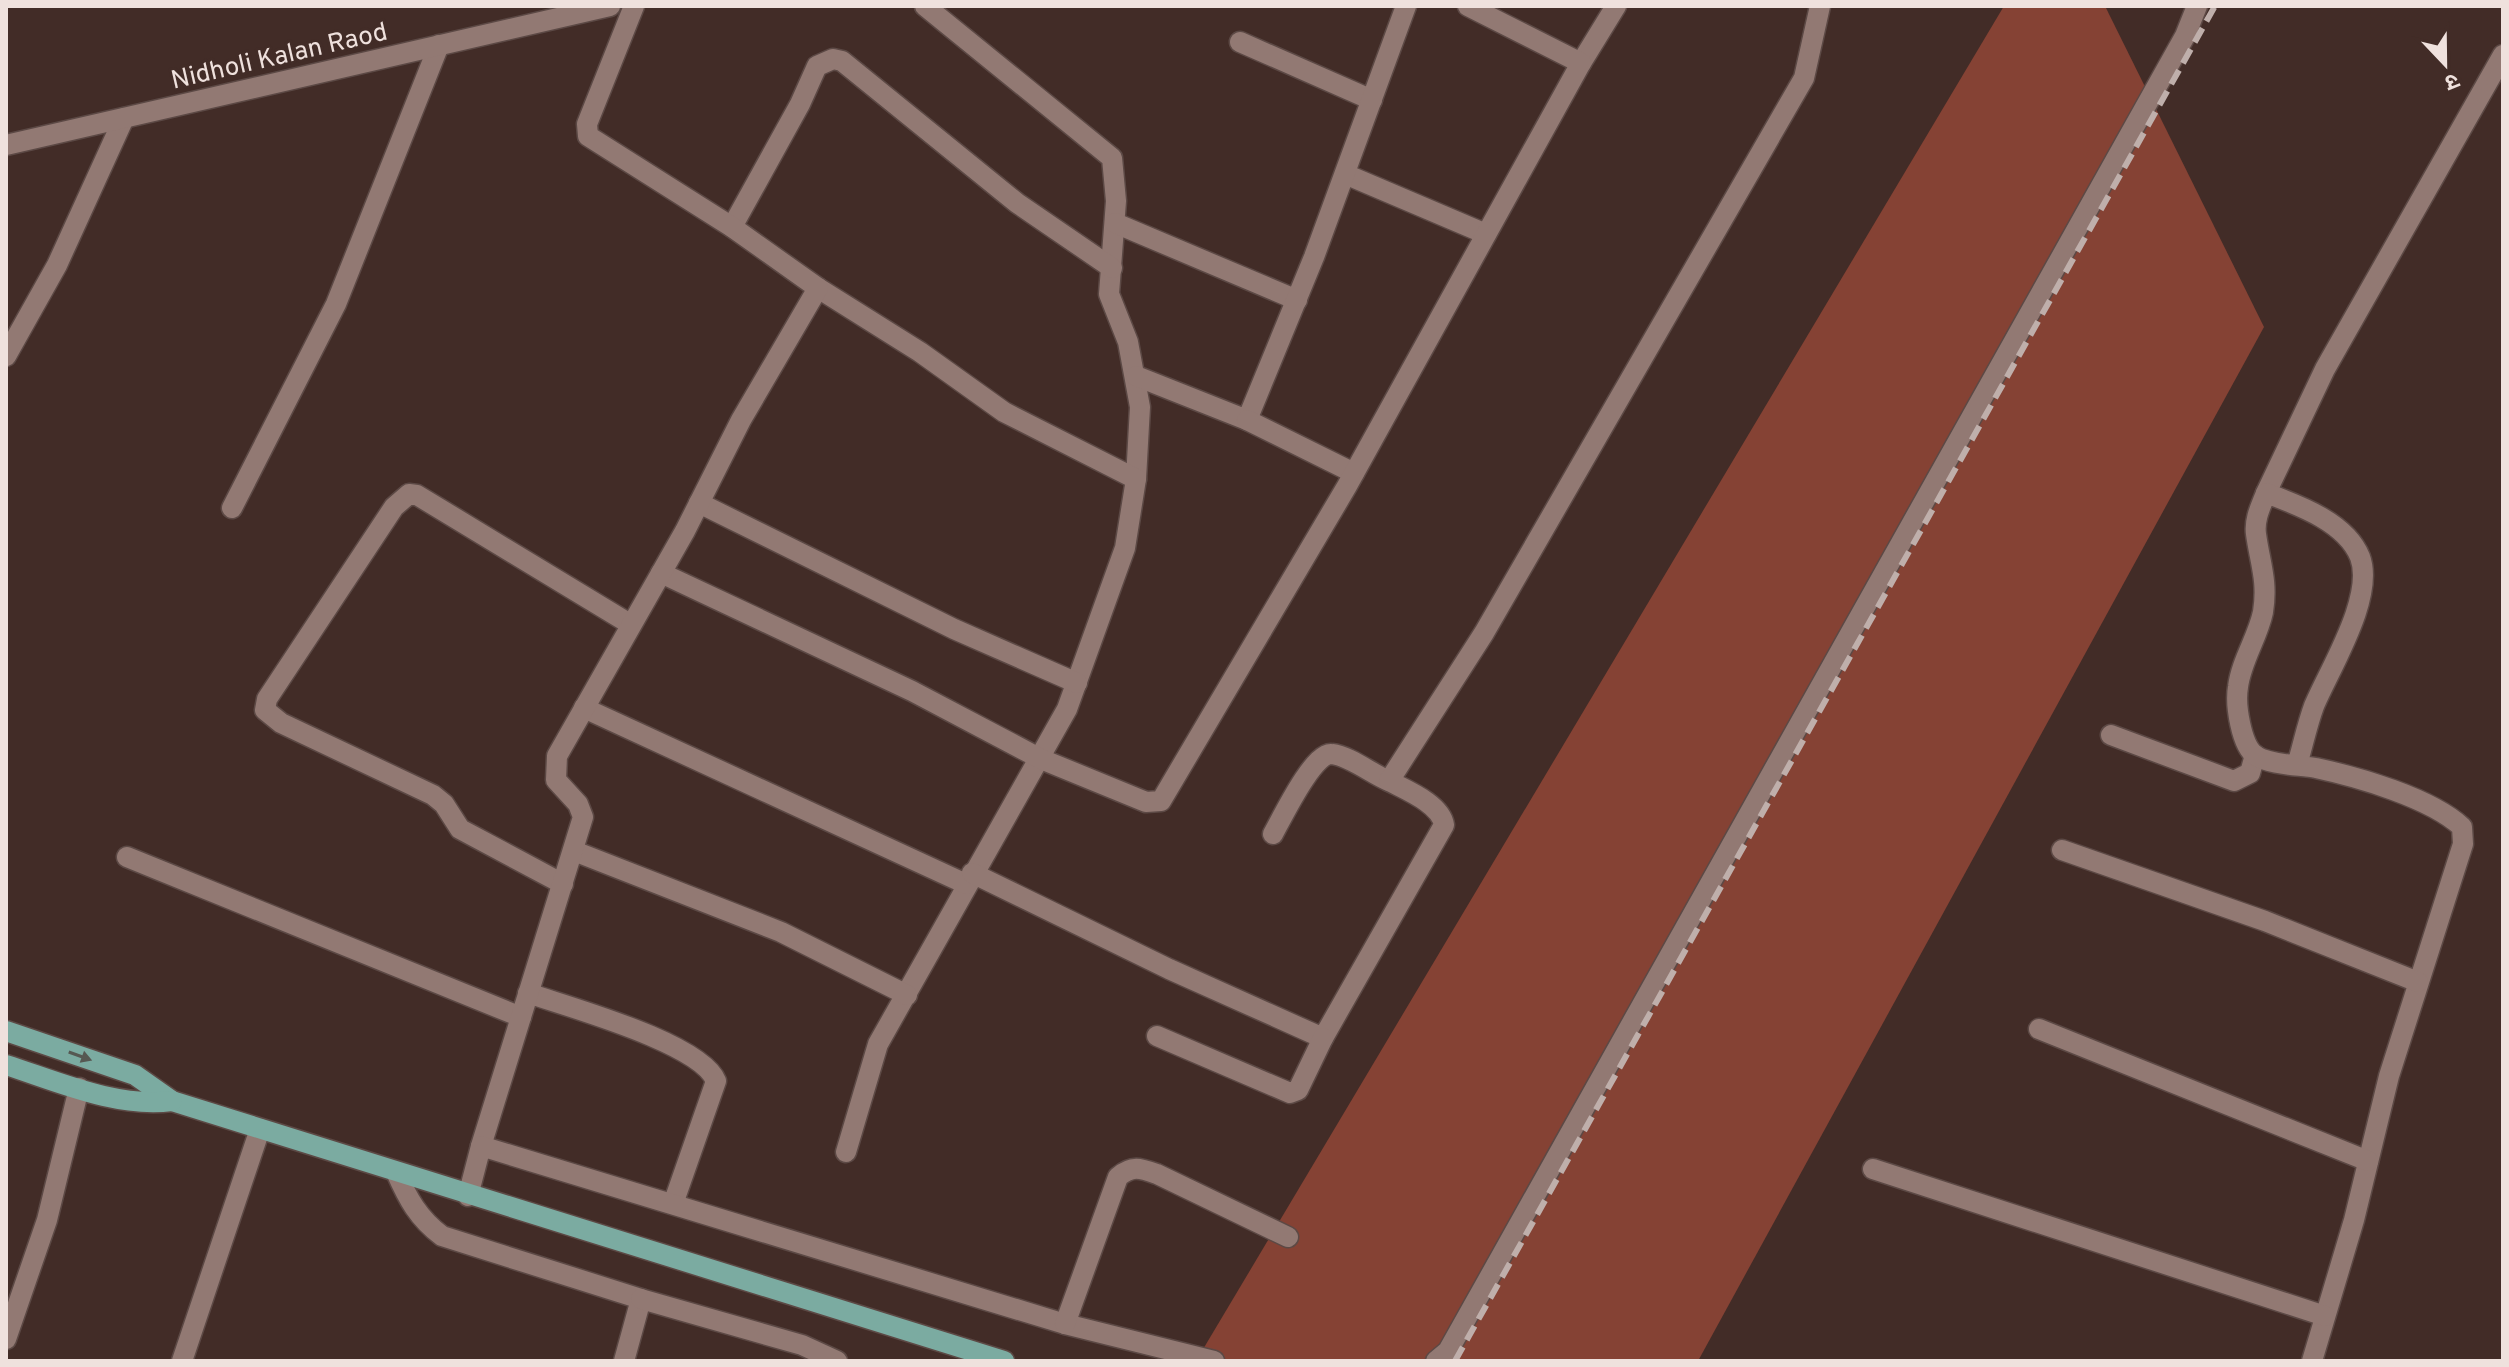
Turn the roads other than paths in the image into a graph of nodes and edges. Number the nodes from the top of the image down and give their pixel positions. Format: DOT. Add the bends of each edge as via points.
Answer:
graph roads {
  1 [pos="610,6"];
  2 [pos="634,6"];
  3 [pos="925,6"];
  4 [pos="1406,6"];
  5 [pos="1468,6"];
  6 [pos="1616,6"];
  7 [pos="1820,6"];
  8 [pos="2197,6"];
  9 [pos="1240,42"];
  10 [pos="439,45"];
  11 [pos="2503,55"];
  12 [pos="1581,63"];
  13 [pos="1372,100"];
  14 [pos="124,118"];
  15 [pos="6,145"];
  16 [pos="1345,174"];
  17 [pos="1115,223"];
  18 [pos="732,227"];
  19 [pos="1486,234"];
  20 [pos="1112,268"];
  21 [pos="818,288"];
  22 [pos="1297,300"];
  23 [pos="6,356"];
  24 [pos="1136,376"];
  25 [pos="1247,420"];
  26 [pos="1354,473"];
  27 [pos="1136,479"];
  28 [pos="2266,493"];
  29 [pos="699,503"];
  30 [pos="232,508"];
  31 [pos="661,573"];
  32 [pos="630,624"];
  33 [pos="1077,683"];
  34 [pos="584,708"];
  35 [pos="2111,735"];
  36 [pos="2255,755"];
  37 [pos="1041,759"];
  38 [pos="2297,765"];
  39 [pos="1389,781"];
  40 [pos="1273,834"];
  41 [pos="2062,850"];
  42 [pos="574,851"];
  43 [pos="127,857"];
  44 [pos="969,879"];
  45 [pos="563,884"];
  46 [pos="2418,982"];
  47 [pos="528,993"];
  48 [pos="907,995"];
  49 [pos="521,1017"];
  50 [pos="2039,1029"];
  51 [pos="6,1031"];
  52 [pos="1157,1036"];
  53 [pos="1323,1038"];
  54 [pos="6,1065"];
  55 [pos="79,1088"];
  56 [pos="172,1101"];
  57 [pos="260,1129"];
  58 [pos="481,1146"];
  59 [pos="846,1152"];
  60 [pos="2368,1161"];
  61 [pos="1873,1169"];
  62 [pos="396,1172"];
  63 [pos="468,1196"];
  64 [pos="673,1204"];
  65 [pos="1288,1237"];
  66 [pos="641,1299"];
  67 [pos="2325,1316"];
  68 [pos="1065,1324"];
  69 [pos="6,1339"];
  70 [pos="182,1361"];
  71 [pos="624,1361"];
  72 [pos="837,1361"];
  73 [pos="1004,1361"];
  74 [pos="1214,1361"];
  75 [pos="1436,1361"];
  76 [pos="2312,1361"];
  1 -- 10 [label="street, Nidholi Kalan Raod"];
  2 -- 18 [label="street" via="585,131 594,142"];
  3 -- 17 [label="street" via="1112,158"];
  4 -- 13 [label="street"];
  5 -- 12 [label="street"];
  6 -- 12 [label="street"];
  7 -- 39 [label="street" via="1804,78 1484,633"];
  8 -- 75 [label="street" via="2185,36 1456,1338"];
  9 -- 13 [label="street"];
  10 -- 14 [label="street, Nidholi Kalan Raod"];
  10 -- 30 [label="street" via="336,304"];
  11 -- 28 [label="street" via="2325,369"];
  12 -- 19 [label="street"];
  13 -- 16 [label="street"];
  14 -- 15 [label="street, Nidholi Kalan Raod"];
  14 -- 23 [label="street" via="57,265"];
  16 -- 19 [label="street"];
  16 -- 22 [label="street"];
  17 -- 20 [label="street"];
  17 -- 22 [label="street"];
  18 -- 20 [label="street" via="817,66 833,59 1017,203"];
  18 -- 21 [label="street"];
  19 -- 26 [label="street"];
  20 -- 24 [label="street" via="1109,294"];
  21 -- 27 [label="street" via="1004,412"];
  21 -- 29 [label="street"];
  22 -- 25 [label="street"];
  24 -- 25 [label="street"];
  24 -- 27 [label="street"];
  25 -- 26 [label="street"];
  26 -- 37 [label="street" via="1165,798 1146,802"];
  27 -- 33 [label="street" via="1125,548"];
  28 -- 36 [label="street" via="2256,533 2265,597 2237,687 2241,726"];
  28 -- 38 [label="street" via="2309,509 2349,540 2360,557 2363,576 2360,604 2313,710"];
  29 -- 31 [label="street"];
  29 -- 33 [label="street" via="954,629"];
  31 -- 32 [label="street"];
  31 -- 37 [label="street" via="912,691"];
  32 -- 34 [label="street"];
  32 -- 45 [label="street" via="409,494 394,507 267,699 265,710 281,723 433,795 460,829"];
  33 -- 37 [label="street"];
  34 -- 42 [label="street" via="557,756 555,770 556,780 583,817"];
  34 -- 44 [label="street"];
  35 -- 36 [label="street" via="2234,781 2250,773"];
  36 -- 38 [label="street"];
  37 -- 44 [label="street"];
  38 -- 46 [label="street" via="2338,773 2448,813 2462,827 2456,873"];
  39 -- 40 [label="street" via="1334,754 1322,756"];
  39 -- 53 [label="street" via="1433,808 1444,825"];
  41 -- 46 [label="street" via="2265,921"];
  42 -- 45 [label="street"];
  42 -- 48 [label="street" via="781,932"];
  43 -- 49 [label="street"];
  44 -- 48 [label="street"];
  44 -- 53 [label="street"];
  45 -- 47 [label="street"];
  46 -- 60 [label="street"];
  47 -- 49 [label="street"];
  47 -- 64 [label="street" via="664,1041 713,1071 716,1081"];
  48 -- 59 [label="street" via="878,1044"];
  49 -- 58 [label="street"];
  50 -- 60 [label="street"];
  51 -- 56 [label="main road, one-way" via="135,1075"];
  52 -- 53 [label="street" via="1290,1093 1298,1090"];
  54 -- 55 [label="main road"];
  55 -- 56 [label="main road" via="150,1104"];
  55 -- 69 [label="street" via="47,1220"];
  56 -- 57 [label="main road"];
  57 -- 62 [label="main road"];
  57 -- 70 [label="street"];
  58 -- 63 [label="street"];
  58 -- 64 [label="street"];
  60 -- 67 [label="street"];
  61 -- 67 [label="street"];
  62 -- 63 [label="main road"];
  62 -- 66 [label="street" via="410,1205 442,1236"];
  63 -- 73 [label="main road"];
  64 -- 68 [label="street"];
  65 -- 68 [label="street" via="1157,1174 1137,1167 1126,1170 1118,1177"];
  66 -- 71 [label="street"];
  66 -- 72 [label="street" via="802,1345"];
  67 -- 76 [label="street"];
  68 -- 74 [label="street"];
}
